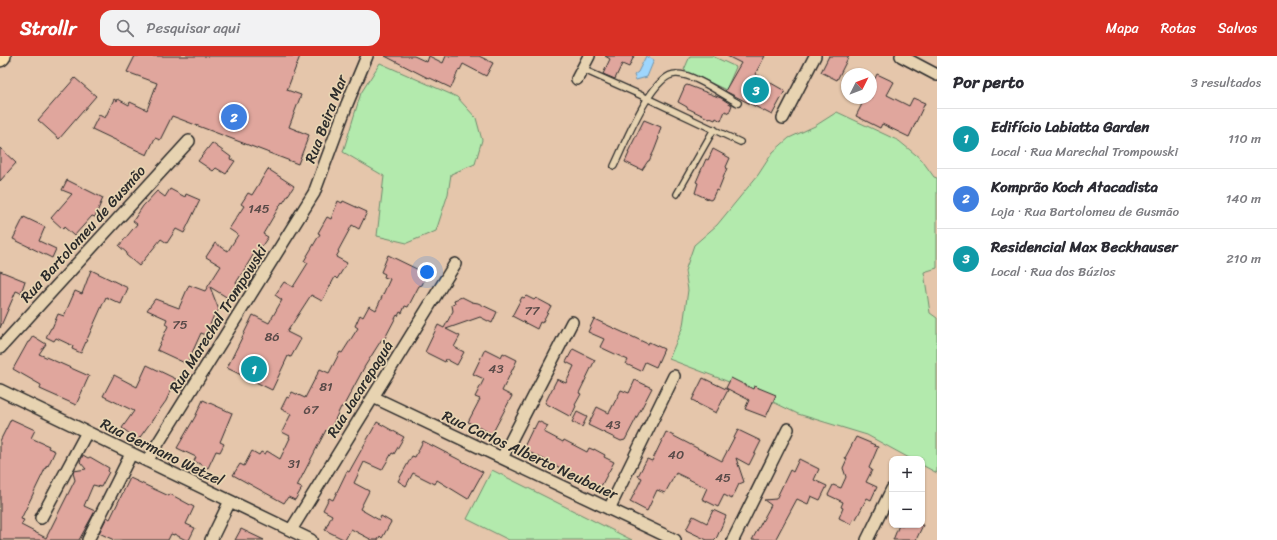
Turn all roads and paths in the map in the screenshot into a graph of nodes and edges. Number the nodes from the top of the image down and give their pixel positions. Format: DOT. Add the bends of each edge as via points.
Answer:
graph roads {
  1 [pos="367,56"];
  2 [pos="589,56"];
  3 [pos="815,56"];
  4 [pos="906,57"];
  5 [pos="580,74"];
  6 [pos="937,75"];
  7 [pos="647,98"];
  8 [pos="738,103"];
  9 [pos="783,118"];
  10 [pos="714,129"];
  11 [pos="189,141"];
  12 [pos="740,142"];
  13 [pos="614,166"];
  14 [pos="314,193"];
  15 [pos="676,194"];
  16 [pos="456,264"];
  17 [pos="572,322"];
  18 [pos="0,348"];
  19 [pos="674,376"];
  20 [pos="0,390"];
  21 [pos="373,397"];
  22 [pos="788,429"];
  23 [pos="87,432"];
  24 [pos="131,454"];
  25 [pos="502,458"];
  26 [pos="147,461"];
  27 [pos="891,492"];
  28 [pos="230,501"];
  29 [pos="609,509"];
  30 [pos="41,518"];
  31 [pos="291,530"];
  32 [pos="88,540"];
  33 [pos="211,540"];
  34 [pos="311,540"];
  35 [pos="675,540"];
  36 [pos="733,540"];
  37 [pos="867,540"];
  1 -- 14 [label="street, Rua Beira Mar"];
  2 -- 5 [label="street"];
  3 -- 9 [label="street"];
  4 -- 6 [label="street"];
  5 -- 7 [label="lane"];
  7 -- 8 [label="lane" via="657,85 668,76 677,73 692,77"];
  7 -- 10 [label="lane"];
  7 -- 13 [label="lane"];
  10 -- 12 [label="lane"];
  10 -- 15 [label="lane"];
  11 -- 18 [label="street, Rua Bartolomeu de Gusmão"];
  14 -- 26 [label="street, Rua Marechal Trompowski"];
  16 -- 21 [label="street, Rua Jacarepaguá"];
  17 -- 25 [label="street"];
  19 -- 29 [label="street"];
  20 -- 23 [label="street, Rua Germano Wetzel"];
  21 -- 25 [label="street, Rua Carlos Alberto Neubauer"];
  21 -- 31 [label="street, Rua Jacarepaguá"];
  22 -- 36 [label="street"];
  23 -- 24 [label="street, Rua Germano Wetzel"];
  23 -- 30 [label="street"];
  24 -- 26 [label="street, Rua Germano Wetzel"];
  24 -- 32 [label="street"];
  25 -- 29 [label="street, Rua Carlos Alberto Neubauer"];
  26 -- 28 [label="street, Rua Germano Wetzel"];
  27 -- 37 [label="street"];
  28 -- 31 [label="street, Rua Germano Wetzel"];
  28 -- 33 [label="street"];
  29 -- 35 [label="street, Rua Carlos Alberto Neubauer"];
  31 -- 34 [label="street, Rua Germano Wetzel"];
}
